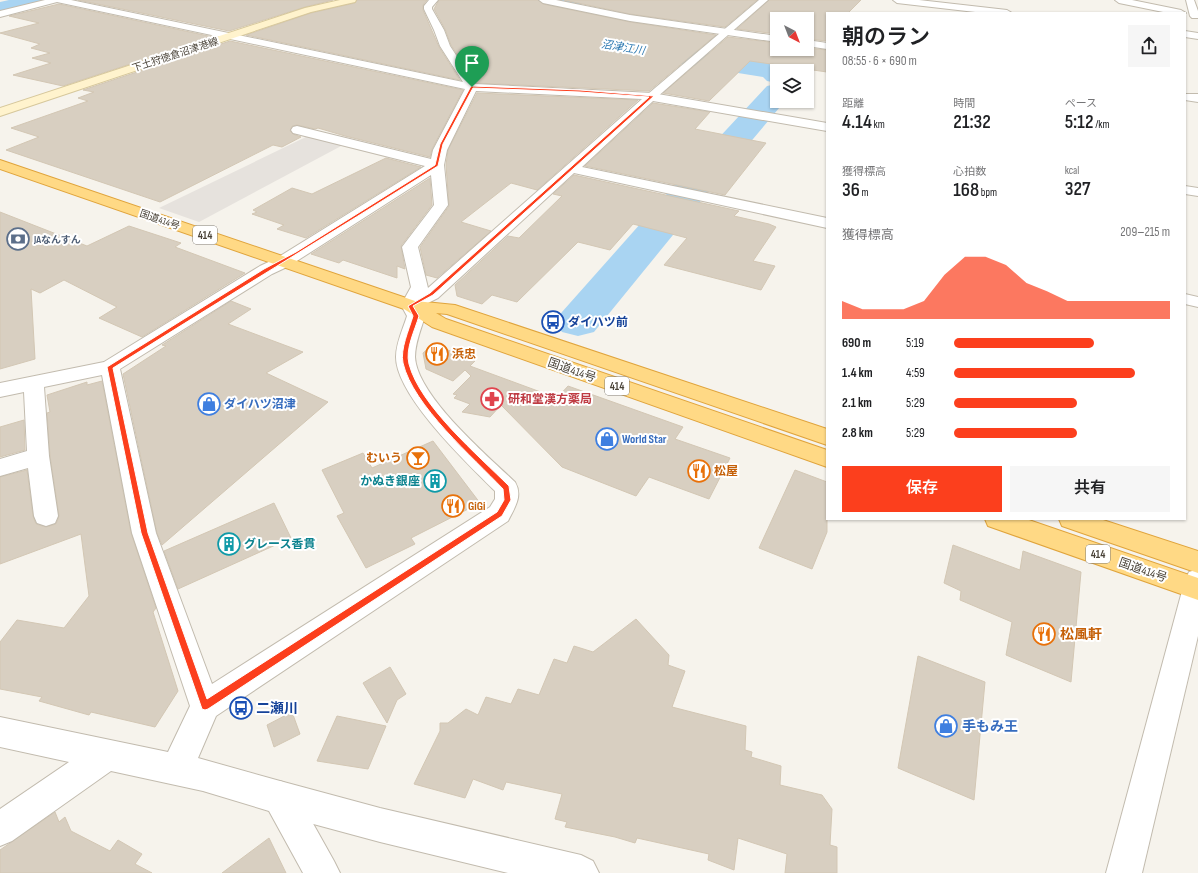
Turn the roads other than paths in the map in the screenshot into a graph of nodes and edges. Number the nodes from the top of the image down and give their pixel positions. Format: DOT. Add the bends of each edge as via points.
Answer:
graph roads {
  1 [pos="56,0"];
  2 [pos="352,0"];
  3 [pos="434,0"];
  4 [pos="543,0"];
  5 [pos="764,0"];
  6 [pos="897,0"];
  7 [pos="1119,0"];
  8 [pos="1190,0"];
  9 [pos="999,12"];
  10 [pos="1175,12"];
  11 [pos="0,14"];
  12 [pos="1186,14"];
  13 [pos="1196,16"];
  14 [pos="1198,26"];
  15 [pos="728,32"];
  16 [pos="1186,34"];
  17 [pos="229,36"];
  18 [pos="1198,36"];
  19 [pos="770,38"];
  20 [pos="814,44"];
  21 [pos="826,46"];
  22 [pos="472,87"];
  23 [pos="652,96"];
  24 [pos="1186,97"];
  25 [pos="1198,98"];
  26 [pos="0,112"];
  27 [pos="826,127"];
  28 [pos="297,130"];
  29 [pos="0,164"];
  30 [pos="437,165"];
  31 [pos="573,169"];
  32 [pos="1186,190"];
  33 [pos="1198,192"];
  34 [pos="826,223"];
  35 [pos="283,262"];
  36 [pos="1186,300"];
  37 [pos="1198,302"];
  38 [pos="410,306"];
  39 [pos="110,367"];
  40 [pos="34,383"];
  41 [pos="0,390"];
  42 [pos="826,437"];
  43 [pos="38,456"];
  44 [pos="826,459"];
  45 [pos="0,468"];
  46 [pos="46,516"];
  47 [pos="1000,520"];
  48 [pos="1073,520"];
  49 [pos="1197,580"];
  50 [pos="205,706"];
  51 [pos="0,732"];
  52 [pos="106,756"];
  53 [pos="177,769"];
  54 [pos="280,798"];
  55 [pos="0,830"];
  56 [pos="322,873"];
  57 [pos="581,873"];
  58 [pos="1124,873"];
  1 -- 11 [label="street"];
  1 -- 17 [label="street"];
  2 -- 17 [label="main road, 下土狩徳倉沼津港線" via="308,10"];
  3 -- 22 [label="street" via="428,9 445,46"];
  4 -- 15 [label="street" via="630,18"];
  5 -- 15 [label="street"];
  6 -- 9 [label="street"];
  7 -- 10 [label="street"];
  8 -- 13 [label="street"];
  12 -- 13 [label="street"];
  13 -- 14 [label="street"];
  15 -- 19 [label="street"];
  15 -- 23 [label="street"];
  16 -- 18 [label="street"];
  17 -- 22 [label="street"];
  17 -- 26 [label="main road, 下土狩徳倉沼津港線"];
  20 -- 21 [label="street"];
  22 -- 23 [label="street"];
  22 -- 30 [label="street" via="442,144"];
  23 -- 27 [label="street"];
  23 -- 31 [label="street"];
  24 -- 25 [label="street"];
  28 -- 30 [label="street"];
  29 -- 35 [label="highway, 国道414号 / 414"];
  30 -- 35 [label="street"];
  30 -- 38 [label="street" via="441,205 410,247 420,287"];
  31 -- 34 [label="street"];
  31 -- 38 [label="street" via="432,294"];
  32 -- 33 [label="street"];
  35 -- 38 [label="highway, 国道414号 / 414"];
  35 -- 39 [label="street"];
  36 -- 37 [label="street"];
  38 -- 42 [label="highway, 国道414号 / 414" via="450,309"];
  38 -- 44 [label="highway, 国道414号 / 414" via="439,323"];
  38 -- 50 [label="street" via="416,316 406,349 406,363 416,387 435,415 506,488 508,500 499,514"];
  39 -- 40 [label="street"];
  39 -- 50 [label="street" via="144,533"];
  40 -- 41 [label="street"];
  40 -- 43 [label="street"];
  43 -- 45 [label="street"];
  43 -- 46 [label="street"];
  47 -- 49 [label="highway, 国道414号 / 414"];
  48 -- 49 [label="highway, 414"];
  49 -- 58 [label="street"];
  50 -- 53 [label="street"];
  51 -- 52 [label="street"];
  52 -- 53 [label="street"];
  52 -- 55 [label="street"];
  53 -- 54 [label="street"];
  54 -- 56 [label="street"];
  54 -- 57 [label="street"];
}
